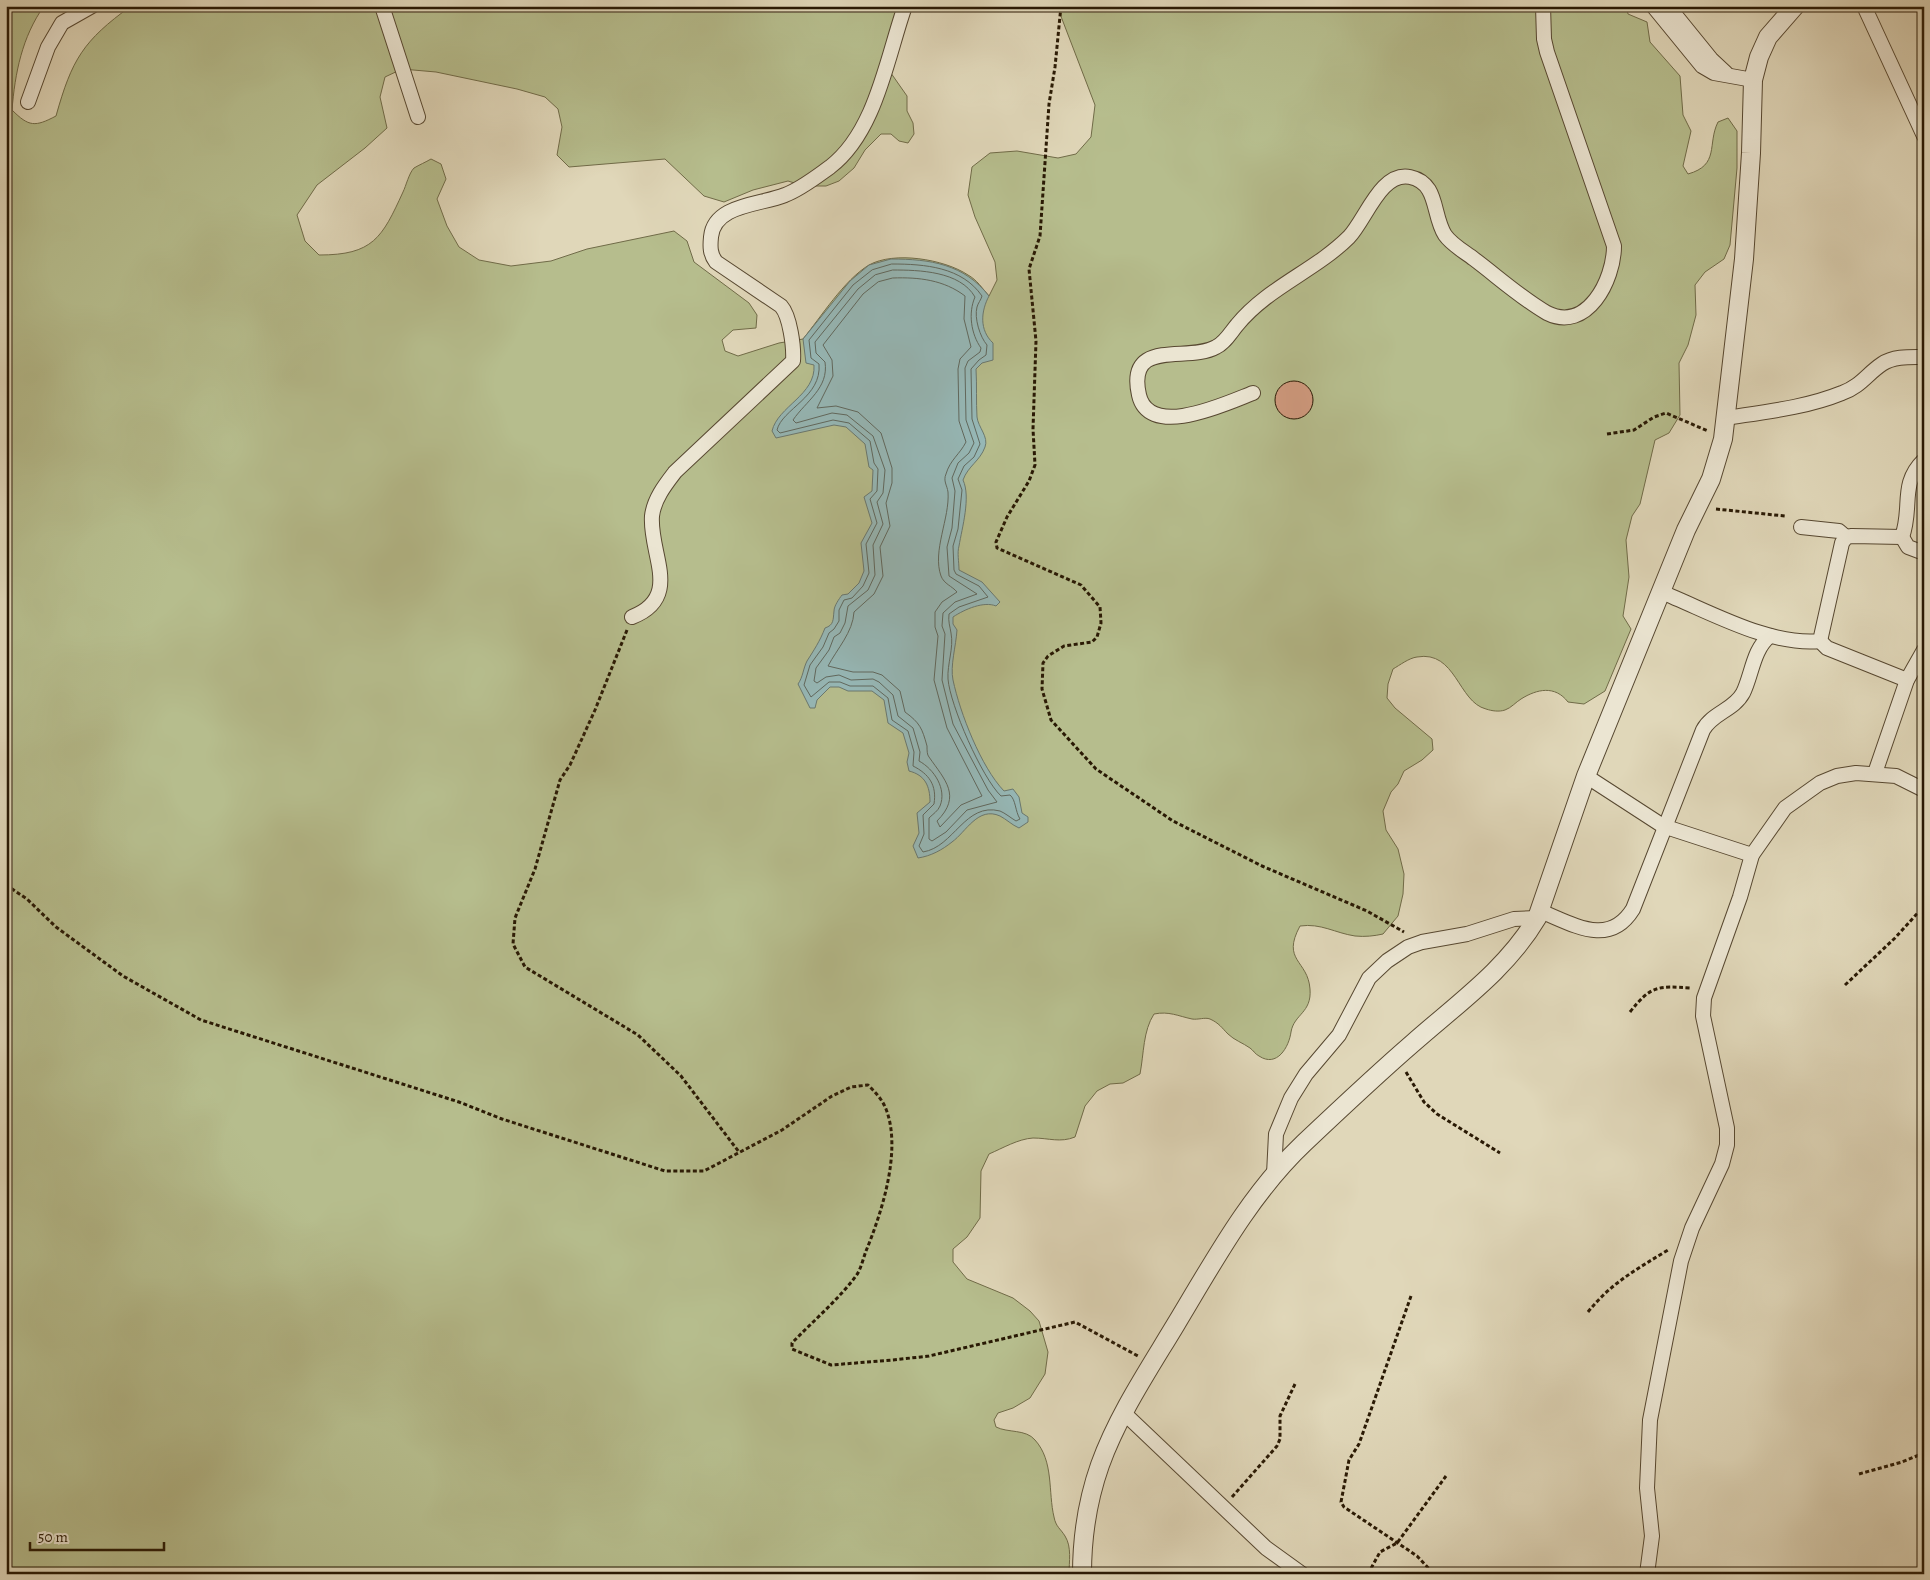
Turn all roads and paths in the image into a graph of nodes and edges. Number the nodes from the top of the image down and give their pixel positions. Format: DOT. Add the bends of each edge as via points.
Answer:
graph roads {
  1 [pos="92,6"];
  2 [pos="382,6"];
  3 [pos="905,6"];
  4 [pos="1061,6"];
  5 [pos="1543,6"];
  6 [pos="1653,6"];
  7 [pos="1668,6"];
  8 [pos="1795,6"];
  9 [pos="1864,6"];
  10 [pos="1731,77"];
  11 [pos="1753,80"];
  12 [pos="28,102"];
  13 [pos="418,117"];
  14 [pos="1924,136"];
  15 [pos="1924,356"];
  16 [pos="1253,394"];
  17 [pos="1724,426"];
  18 [pos="1607,434"];
  19 [pos="1924,460"];
  20 [pos="1698,507"];
  21 [pos="1785,516"];
  22 [pos="1801,527"];
  23 [pos="1846,537"];
  24 [pos="1902,537"];
  25 [pos="1924,553"];
  26 [pos="1661,592"];
  27 [pos="632,617"];
  28 [pos="1770,636"];
  29 [pos="1820,640"];
  30 [pos="1924,650"];
  31 [pos="1914,675"];
  32 [pos="1874,773"];
  33 [pos="1586,776"];
  34 [pos="1924,790"];
  35 [pos="1663,826"];
  36 [pos="1752,855"];
  37 [pos="6,885"];
  38 [pos="1924,906"];
  39 [pos="1538,914"];
  40 [pos="1422,942"];
  41 [pos="1845,985"];
  42 [pos="1707,989"];
  43 [pos="1630,1012"];
  44 [pos="1398,1057"];
  45 [pos="739,1152"];
  46 [pos="1500,1153"];
  47 [pos="1274,1174"];
  48 [pos="1688,1241"];
  49 [pos="1411,1296"];
  50 [pos="1588,1312"];
  51 [pos="1152,1364"];
  52 [pos="1295,1384"];
  53 [pos="1124,1413"];
  54 [pos="1924,1453"];
  55 [pos="1859,1474"];
  56 [pos="1446,1476"];
  57 [pos="1223,1507"];
  58 [pos="1396,1543"];
  59 [pos="1082,1574"];
  60 [pos="1302,1574"];
  61 [pos="1368,1574"];
  62 [pos="1434,1574"];
  63 [pos="1647,1574"];
  1 -- 12 [label="street" via="62,23 48,47"];
  2 -- 13 [label="street"];
  3 -- 27 [label="street" via="879,90 860,130 841,157 786,195 720,216 712,228 711,254 716,262 787,313 794,352 792,361 662,488 652,515 661,583 658,596 642,613"];
  4 -- 40 [label="path" via="1049,104 1040,236 1029,269 1036,341 1035,465 996,542 998,548 1082,585 1100,607 1098,637 1092,642 1064,646 1043,663 1042,689 1051,720 1096,769 1173,821 1262,866 1367,911"];
  5 -- 16 [label="street" via="1547,52 1614,246 1612,270 1602,290 1584,312 1575,317 1565,319 1547,313 1446,236 1428,187 1411,177 1401,176 1386,184 1339,247 1261,299 1217,347 1190,354 1153,357 1143,364 1138,374 1138,392 1146,408 1155,416 1168,418 1203,411"];
  6 -- 10 [label="street" via="1702,66"];
  7 -- 10 [label="street" via="1711,59"];
  8 -- 11 [label="street" via="1768,37 1758,57"];
  9 -- 14 [label="street"];
  10 -- 11 [label="street"];
  11 -- 17 [label="street" via="1744,259"];
  15 -- 17 [label="street" via="1888,361 1856,387 1840,394"];
  17 -- 18 [label="path" via="1702,430 1666,413 1634,430"];
  17 -- 20 [label="street" via="1711,479"];
  19 -- 24 [label="street" via="1913,470 1910,478 1907,522"];
  20 -- 21 [label="path"];
  20 -- 26 [label="street"];
  22 -- 23 [label="street" via="1839,531"];
  23 -- 24 [label="street"];
  23 -- 29 [label="street" via="1842,542"];
  24 -- 25 [label="street" via="1908,547"];
  26 -- 28 [label="street"];
  26 -- 33 [label="street"];
  27 -- 45 [label="path" via="595,710 560,780 535,869 515,918 513,944 525,967 638,1035 681,1076"];
  28 -- 29 [label="street" via="1805,642"];
  28 -- 35 [label="street" via="1760,647 1743,693 1706,723"];
  29 -- 31 [label="street" via="1827,648"];
  30 -- 31 [label="street"];
  31 -- 32 [label="street"];
  32 -- 34 [label="street" via="1896,776"];
  32 -- 36 [label="street" via="1837,776 1803,794 1785,808"];
  33 -- 35 [label="street"];
  33 -- 39 [label="street"];
  35 -- 36 [label="street"];
  35 -- 39 [label="street" via="1633,909 1620,926 1612,930 1592,930"];
  36 -- 42 [label="street"];
  37 -- 45 [label="path" via="27,899 56,927 124,976 201,1020 665,1171 704,1171"];
  38 -- 41 [label="path"];
  39 -- 40 [label="street" via="1467,934"];
  39 -- 44 [label="street" via="1528,933 1489,978"];
  40 -- 47 [label="street" via="1387,961 1369,978 1340,1036 1306,1074 1291,1098 1276,1134"];
  42 -- 43 [label="path" via="1656,988 1644,994"];
  42 -- 48 [label="street" via="1703,1016 1727,1128 1727,1145 1722,1164"];
  44 -- 46 [label="path" via="1424,1102 1437,1114"];
  44 -- 47 [label="street" via="1302,1144"];
  45 -- 51 [label="path" via="782,1130 851,1087 868,1085 880,1096 887,1110 892,1150 886,1195 875,1230 857,1275 792,1343 792,1349 831,1365 893,1360 929,1356 1075,1322"];
  47 -- 51 [label="street" via="1212,1264"];
  48 -- 50 [label="path" via="1679,1242 1620,1280 1602,1294"];
  48 -- 63 [label="street" via="1681,1261 1650,1420 1647,1488 1652,1536"];
  49 -- 58 [label="path" via="1359,1444 1349,1460 1340,1502"];
  51 -- 53 [label="street"];
  52 -- 57 [label="path" via="1280,1416 1277,1446"];
  53 -- 57 [label="street"];
  53 -- 59 [label="street" via="1100,1466 1091,1497 1085,1524"];
  54 -- 55 [label="path"];
  56 -- 58 [label="path"];
  57 -- 60 [label="street" via="1266,1548"];
  58 -- 61 [label="path" via="1380,1552"];
  58 -- 62 [label="path" via="1417,1556"];
}
